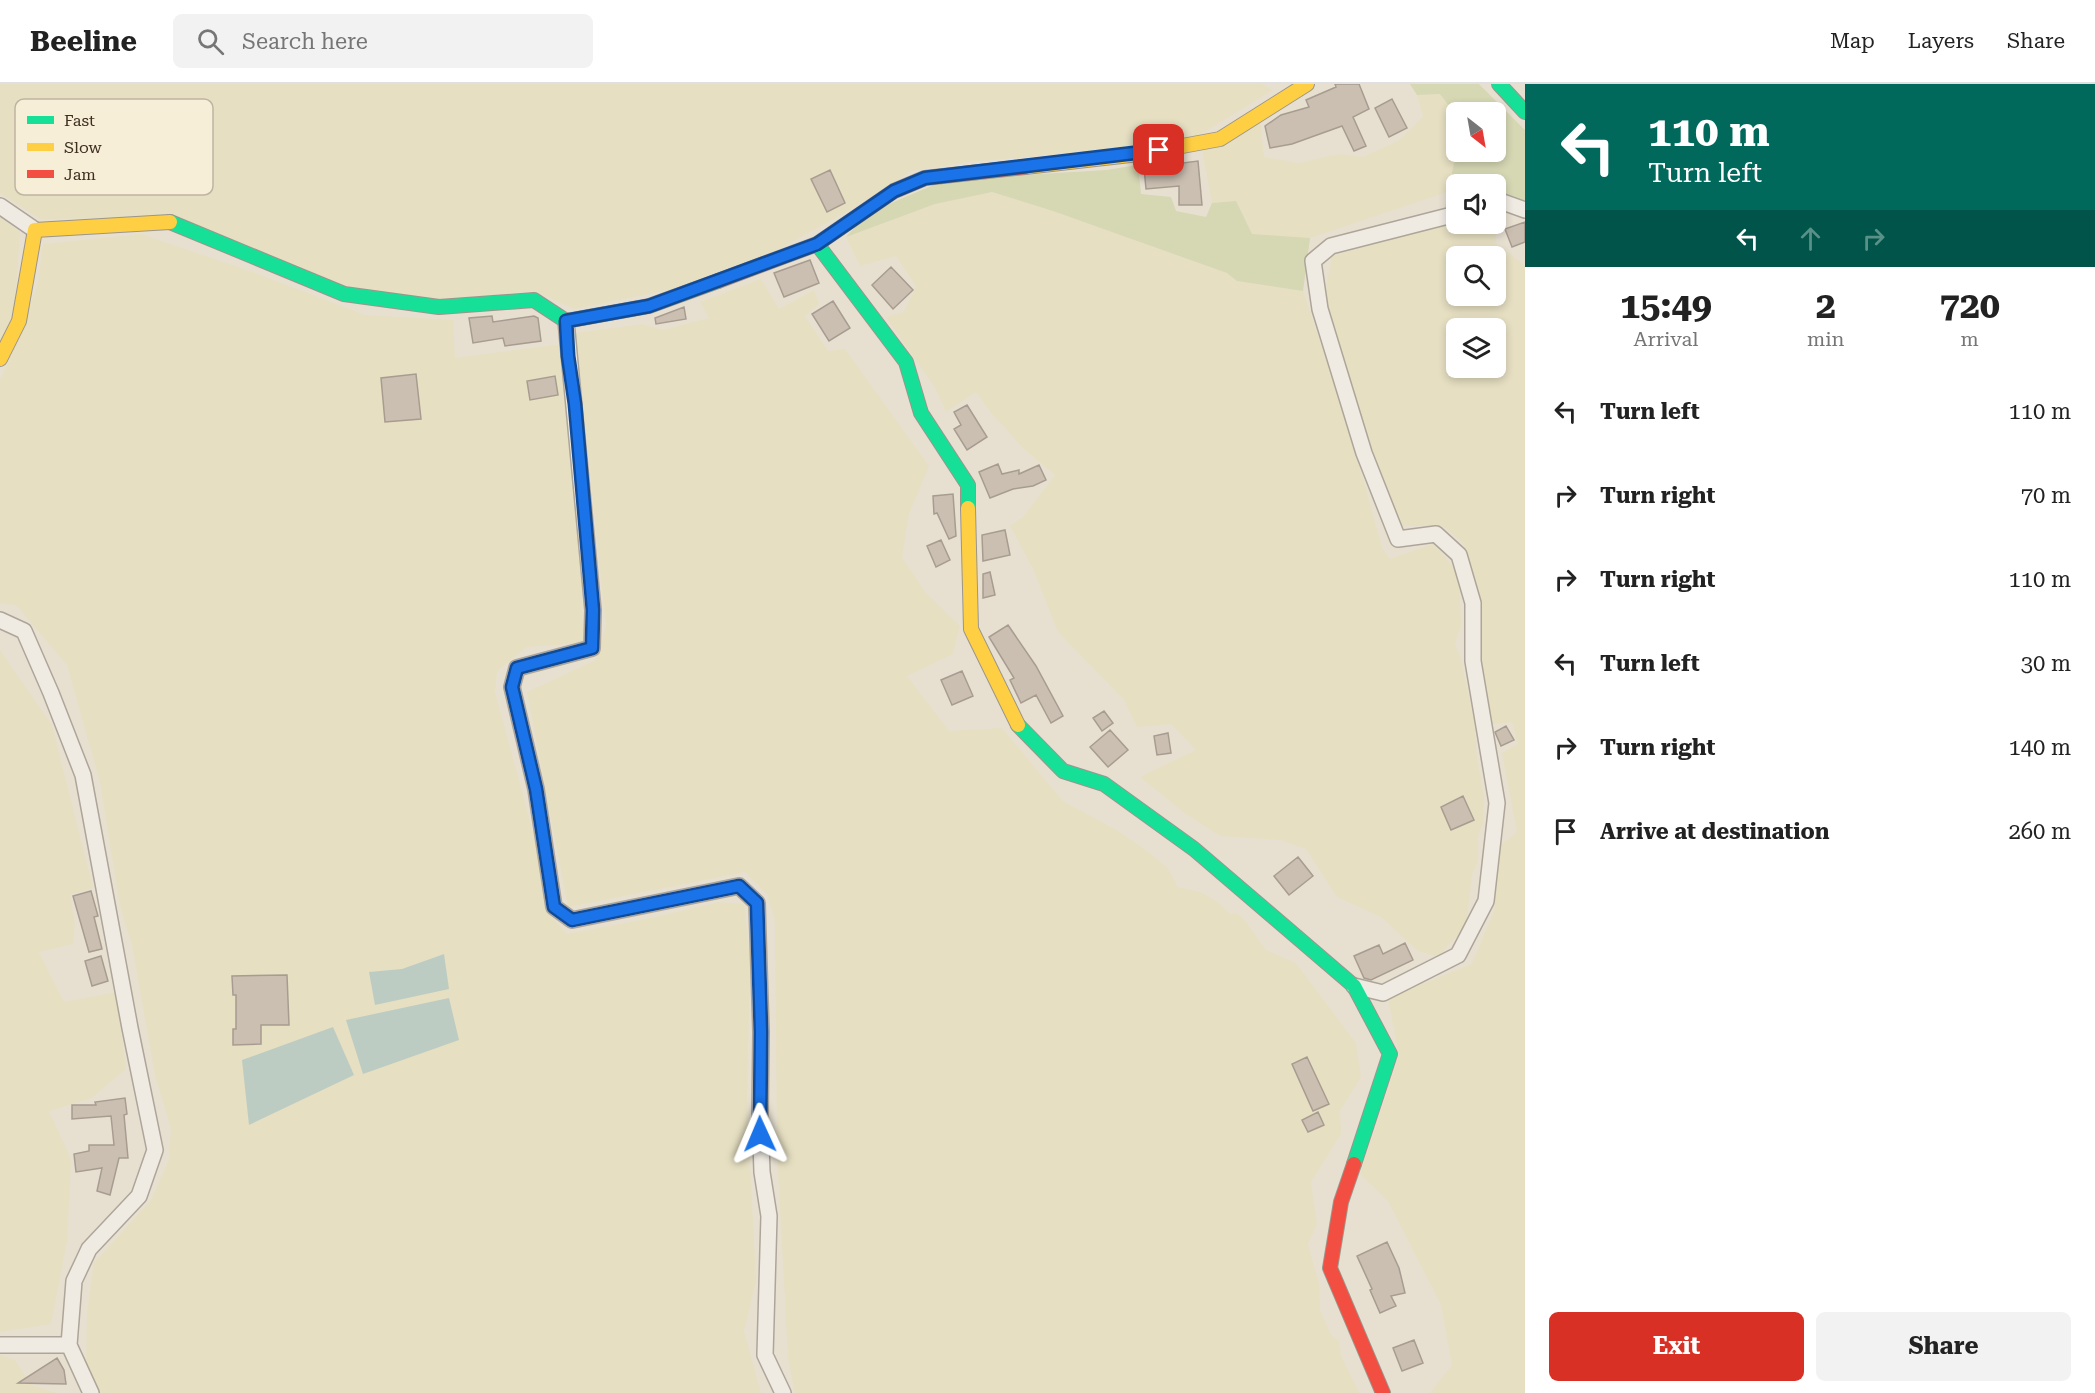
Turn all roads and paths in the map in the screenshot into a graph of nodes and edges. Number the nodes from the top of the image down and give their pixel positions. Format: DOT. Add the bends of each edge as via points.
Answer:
graph roads {
  1 [pos="1307,84"];
  2 [pos="1499,84"];
  3 [pos="1525,112"];
  4 [pos="1506,203"];
  5 [pos="0,206"];
  6 [pos="1525,210"];
  7 [pos="1446,217"];
  8 [pos="35,230"];
  9 [pos="817,244"];
  10 [pos="566,321"];
  11 [pos="0,359"];
  12 [pos="0,620"];
  13 [pos="1354,986"];
  14 [pos="0,1345"];
  15 [pos="69,1345"];
  16 [pos="91,1393"];
  17 [pos="783,1393"];
  18 [pos="1383,1393"];
  1 -- 9 [label="street" via="1220,139 1139,154 925,178 894,191"];
  2 -- 3 [label="street"];
  4 -- 6 [label="street"];
  5 -- 8 [label="street"];
  7 -- 13 [label="street" via="1331,246 1313,261 1323,321 1364,453 1398,539 1436,534 1459,555 1473,603 1473,661 1497,803 1486,901 1458,955 1383,993"];
  8 -- 10 [label="street" via="172,222 344,294 439,307 534,300"];
  8 -- 11 [label="street" via="19,321"];
  9 -- 10 [label="street" via="649,306"];
  9 -- 13 [label="street" via="906,362 921,413 968,485 971,630 1018,725 1064,771 1104,784 1194,849"];
  10 -- 17 [label="street" via="593,610 592,648 517,668 512,687 536,789 554,907 572,920 739,886 757,903 762,1172 769,1216 765,1355"];
  12 -- 15 [label="street" via="24,631 83,775 155,1150 139,1196 89,1248 74,1281"];
  13 -- 18 [label="street" via="1390,1054 1341,1202 1330,1268"];
  14 -- 15 [label="street"];
  15 -- 16 [label="street"];
}
